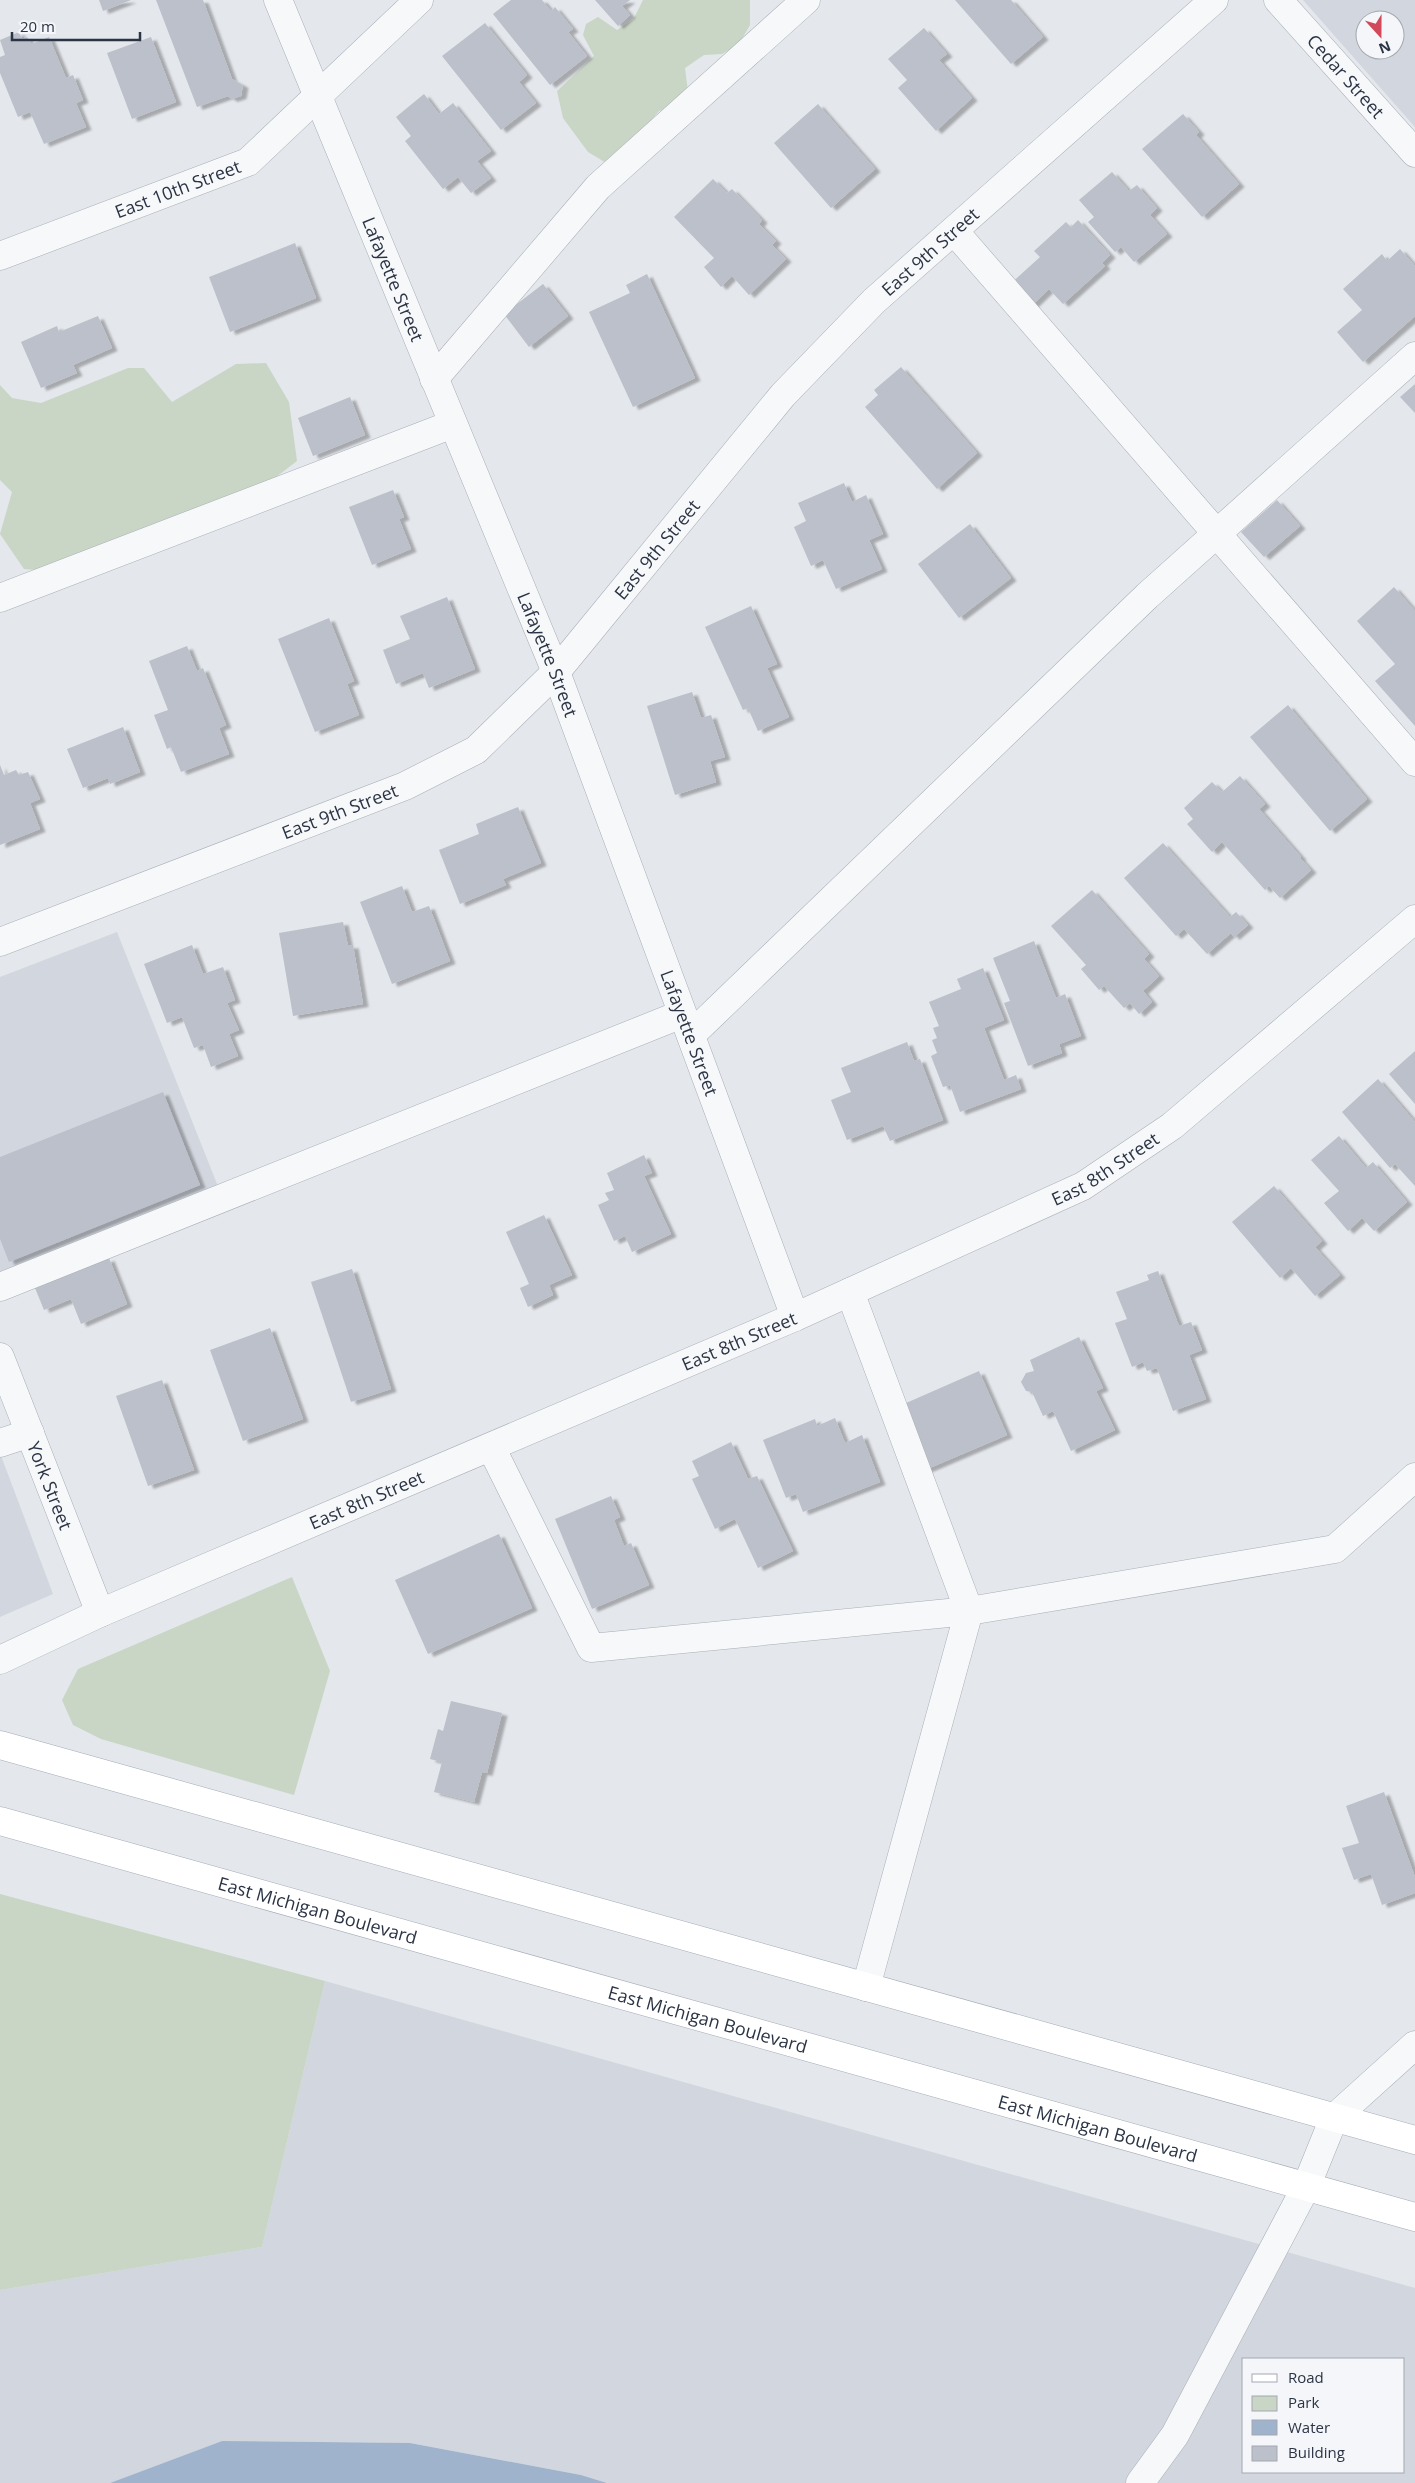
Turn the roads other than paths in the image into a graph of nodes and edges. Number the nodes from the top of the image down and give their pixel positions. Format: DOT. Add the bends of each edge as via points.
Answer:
graph roads {
  1 [pos="278,0"];
  2 [pos="419,0"];
  3 [pos="806,0"];
  4 [pos="1214,0"];
  5 [pos="1278,0"];
  6 [pos="317,98"];
  7 [pos="1415,153"];
  8 [pos="954,231"];
  9 [pos="0,256"];
  10 [pos="1415,356"];
  11 [pos="434,379"];
  12 [pos="453,424"];
  13 [pos="1218,533"];
  14 [pos="0,598"];
  15 [pos="556,672"];
  16 [pos="1415,762"];
  17 [pos="1415,919"];
  18 [pos="0,942"];
  19 [pos="687,1024"];
  20 [pos="0,1287"];
  21 [pos="850,1292"];
  22 [pos="795,1317"];
  23 [pos="0,1358"];
  24 [pos="30,1433"];
  25 [pos="0,1442"];
  26 [pos="491,1447"];
  27 [pos="1415,1477"];
  28 [pos="969,1611"];
  29 [pos="100,1613"];
  30 [pos="0,1660"];
  31 [pos="0,1745"];
  32 [pos="0,1820"];
  33 [pos="866,1987"];
  34 [pos="1415,2046"];
  35 [pos="1334,2118"];
  36 [pos="1415,2140"];
  37 [pos="1306,2186"];
  38 [pos="1415,2217"];
  39 [pos="1140,2483"];
  1 -- 6 [label="street, Lafayette Street"];
  2 -- 6 [label="street, East 10th Street"];
  3 -- 11 [label="street" via="598,187"];
  4 -- 8 [label="street, East 9th Street"];
  5 -- 7 [label="street, Cedar Street"];
  6 -- 9 [label="street, East 10th Street" via="248,162"];
  6 -- 11 [label="street, Lafayette Street"];
  8 -- 13 [label="street"];
  8 -- 15 [label="street, East 9th Street" via="874,301 783,396"];
  10 -- 13 [label="street"];
  11 -- 12 [label="street, Lafayette Street"];
  12 -- 14 [label="street"];
  12 -- 15 [label="street, Lafayette Street"];
  13 -- 16 [label="street"];
  13 -- 19 [label="street"];
  15 -- 18 [label="street, East 9th Street" via="476,750 405,786"];
  15 -- 19 [label="street, Lafayette Street"];
  17 -- 21 [label="street, East 8th Street" via="1172,1126 1083,1186"];
  19 -- 20 [label="street"];
  19 -- 22 [label="street, Lafayette Street"];
  21 -- 22 [label="street, East 8th Street"];
  21 -- 28 [label="street"];
  22 -- 26 [label="street, East 8th Street"];
  23 -- 24 [label="street, York Street"];
  24 -- 25 [label="street"];
  24 -- 29 [label="street, York Street"];
  26 -- 28 [label="street" via="591,1648"];
  26 -- 29 [label="street, East 8th Street"];
  27 -- 28 [label="street" via="1335,1549"];
  28 -- 33 [label="street"];
  29 -- 30 [label="street, East 8th Street"];
  31 -- 33 [label="main road"];
  32 -- 37 [label="main road, East Michigan Boulevard"];
  33 -- 35 [label="main road"];
  34 -- 35 [label="street"];
  35 -- 36 [label="main road"];
  35 -- 37 [label="street"];
  37 -- 38 [label="main road, East Michigan Boulevard"];
  37 -- 39 [label="street" via="1174,2435"];
}
